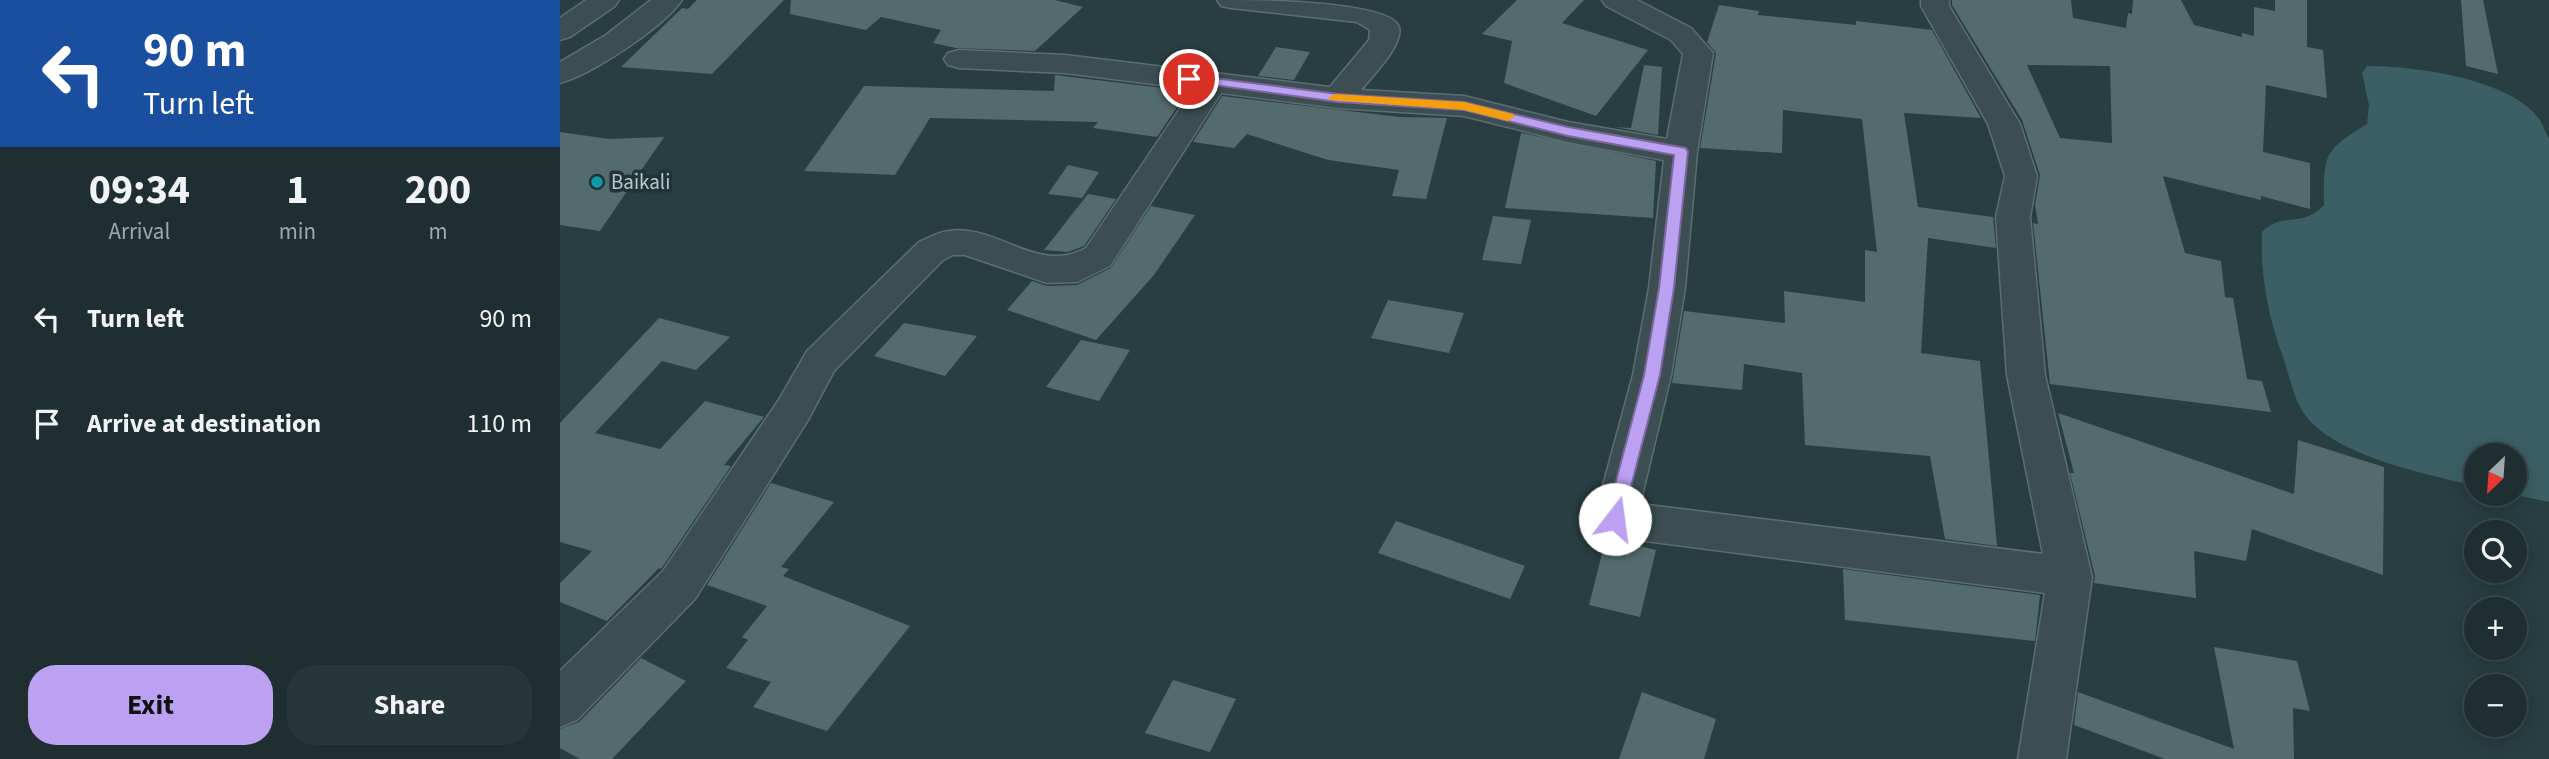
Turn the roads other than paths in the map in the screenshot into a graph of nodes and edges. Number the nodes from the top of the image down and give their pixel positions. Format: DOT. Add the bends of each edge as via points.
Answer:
graph roads {
  1 [pos="568,0"];
  2 [pos="606,0"];
  3 [pos="668,0"];
  4 [pos="1231,0"];
  5 [pos="1616,0"];
  6 [pos="1935,0"];
  7 [pos="560,5"];
  8 [pos="560,31"];
  9 [pos="959,59"];
  10 [pos="560,74"];
  11 [pos="1214,81"];
  12 [pos="1338,98"];
  13 [pos="1681,152"];
  14 [pos="2070,577"];
  15 [pos="560,704"];
  16 [pos="2042,759"];
  1 -- 7 [label="street"];
  2 -- 8 [label="street"];
  3 -- 10 [label="street" via="630,32"];
  4 -- 12 [label="street" via="1364,14 1385,26 1384,41"];
  5 -- 13 [label="street" via="1681,34 1698,53"];
  6 -- 14 [label="street" via="2004,124 2021,177 2013,218 2026,375"];
  9 -- 11 [label="street" via="1065,64"];
  11 -- 12 [label="street"];
  11 -- 15 [label="street" via="1098,257 1077,269 1048,270 967,243 949,243 931,251 820,361 794,409 679,585"];
  12 -- 13 [label="street" via="1464,106 1568,132"];
  13 -- 14 [label="street" via="1667,288 1652,375 1615,519"];
  14 -- 16 [label="street"];
}
